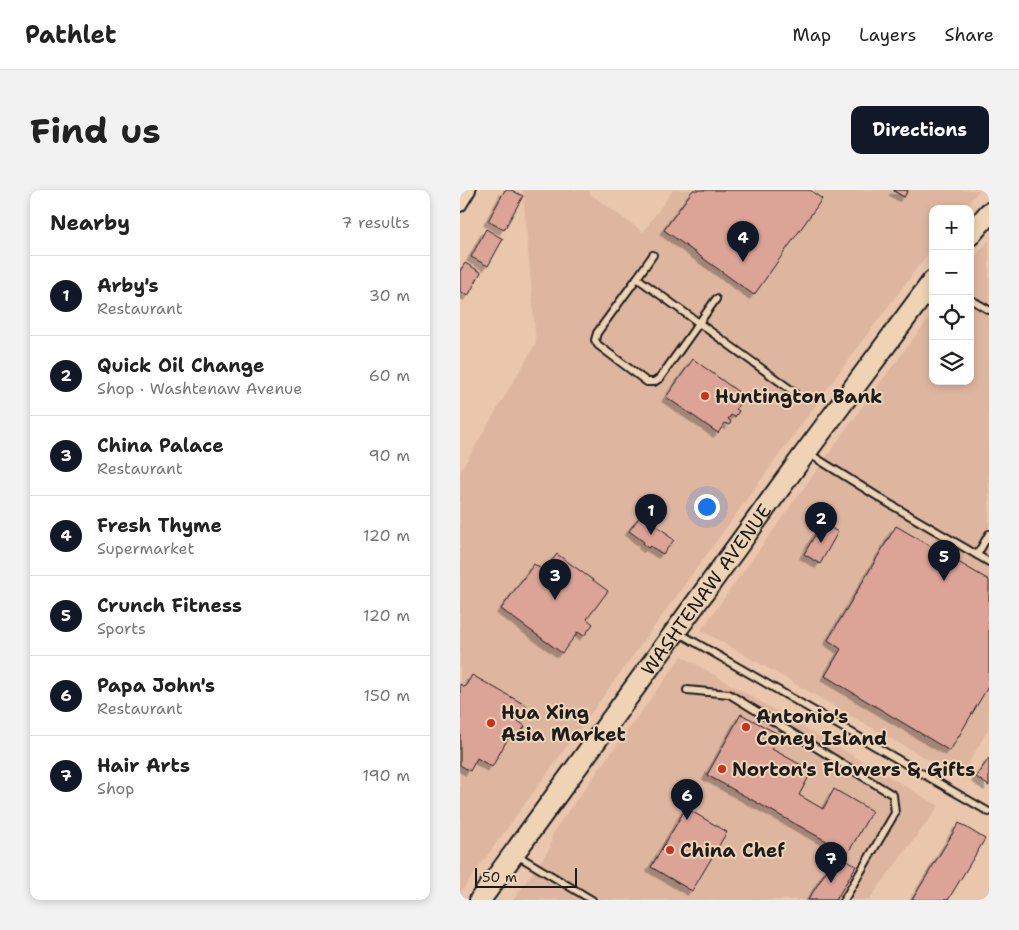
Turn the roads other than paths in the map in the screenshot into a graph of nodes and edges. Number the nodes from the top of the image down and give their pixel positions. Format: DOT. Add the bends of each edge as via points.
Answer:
graph roads {
  1 [pos="469,190"];
  2 [pos="460,205"];
  3 [pos="989,213"];
  4 [pos="974,230"];
  5 [pos="653,256"];
  6 [pos="637,278"];
  7 [pos="929,286"];
  8 [pos="716,299"];
  9 [pos="974,301"];
  10 [pos="989,310"];
  11 [pos="700,323"];
  12 [pos="794,392"];
  13 [pos="806,452"];
  14 [pos="989,534"];
  15 [pos="977,555"];
  16 [pos="989,562"];
  17 [pos="675,631"];
  18 [pos="687,690"];
  19 [pos="989,812"];
  20 [pos="514,854"];
  21 [pos="480,900"];
  22 [pos="592,900"];
  23 [pos="844,900"];
  1 -- 2 [label="street"];
  3 -- 4 [label="main road"];
  5 -- 6 [label="lane"];
  6 -- 11 [label="lane"];
  6 -- 11 [label="lane" via="595,340 647,382 660,378"];
  7 -- 13 [label="main road, WASHTENAW AVENUE"];
  8 -- 11 [label="lane"];
  9 -- 10 [label="lane"];
  11 -- 12 [label="lane"];
  13 -- 15 [label="lane"];
  13 -- 17 [label="main road, WASHTENAW AVENUE"];
  14 -- 15 [label="lane"];
  15 -- 16 [label="lane"];
  17 -- 19 [label="lane"];
  17 -- 20 [label="main road, WASHTENAW AVENUE"];
  18 -- 23 [label="lane" via="728,694 893,795 895,813"];
  20 -- 21 [label="main road, WASHTENAW AVENUE"];
  20 -- 22 [label="lane"];
}
